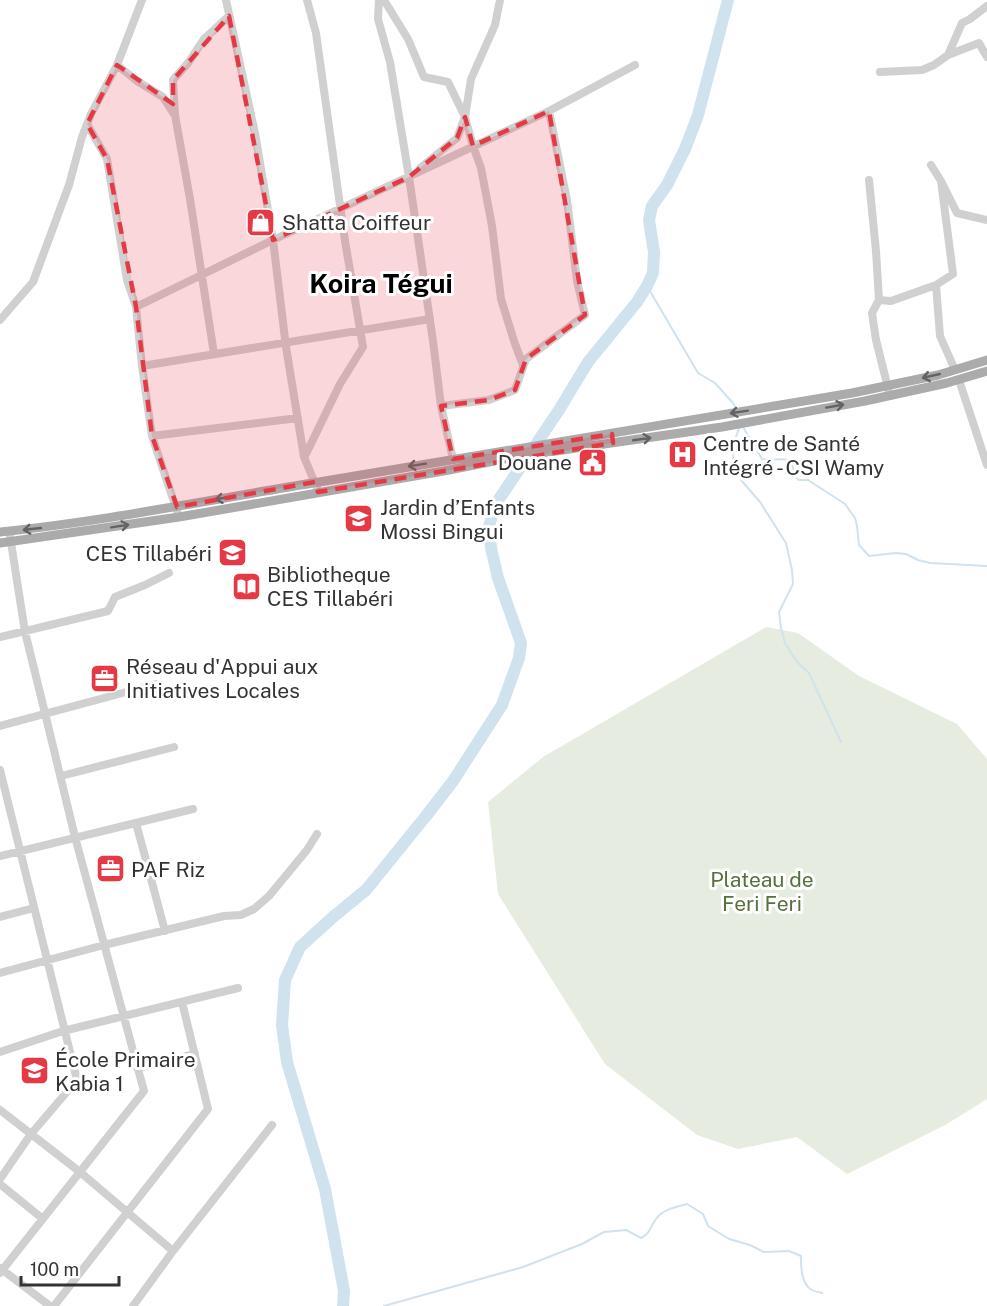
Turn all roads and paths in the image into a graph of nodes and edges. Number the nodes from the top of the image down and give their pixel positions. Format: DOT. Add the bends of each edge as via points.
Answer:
graph roads {
  1 [pos="142,0"];
  2 [pos="226,0"];
  3 [pos="307,0"];
  4 [pos="379,0"];
  5 [pos="396,0"];
  6 [pos="501,0"];
  7 [pos="386,4"];
  8 [pos="987,6"];
  9 [pos="229,16"];
  10 [pos="983,41"];
  11 [pos="948,55"];
  12 [pos="987,57"];
  13 [pos="117,65"];
  14 [pos="635,65"];
  15 [pos="880,72"];
  16 [pos="549,111"];
  17 [pos="175,116"];
  18 [pos="465,117"];
  19 [pos="87,124"];
  20 [pos="472,146"];
  21 [pos="931,165"];
  22 [pos="409,177"];
  23 [pos="869,180"];
  24 [pos="941,181"];
  25 [pos="341,208"];
  26 [pos="987,220"];
  27 [pos="273,240"];
  28 [pos="201,276"];
  29 [pos="936,285"];
  30 [pos="879,300"];
  31 [pos="136,307"];
  32 [pos="430,319"];
  33 [pos="0,320"];
  34 [pos="360,330"];
  35 [pos="286,342"];
  36 [pos="214,354"];
  37 [pos="987,360"];
  38 [pos="524,365"];
  39 [pos="142,366"];
  40 [pos="955,370"];
  41 [pos="987,371"];
  42 [pos="959,380"];
  43 [pos="889,391"];
  44 [pos="441,406"];
  45 [pos="298,418"];
  46 [pos="152,436"];
  47 [pos="515,453"];
  48 [pos="304,457"];
  49 [pos="453,459"];
  50 [pos="987,465"];
  51 [pos="315,482"];
  52 [pos="318,492"];
  53 [pos="178,512"];
  54 [pos="4,532"];
  55 [pos="12,542"];
  56 [pos="0,543"];
  57 [pos="169,573"];
  58 [pos="26,632"];
  59 [pos="0,637"];
  60 [pos="156,684"];
  61 [pos="46,715"];
  62 [pos="0,726"];
  63 [pos="174,747"];
  64 [pos="0,770"];
  65 [pos="61,776"];
  66 [pos="3,791"];
  67 [pos="193,809"];
  68 [pos="136,823"];
  69 [pos="317,834"];
  70 [pos="75,837"];
  71 [pos="20,851"];
  72 [pos="0,856"];
  73 [pos="34,908"];
  74 [pos="0,916"];
  75 [pos="165,931"];
  76 [pos="105,945"];
  77 [pos="46,961"];
  78 [pos="0,973"];
  79 [pos="238,988"];
  80 [pos="183,1002"];
  81 [pos="123,1016"];
  82 [pos="63,1031"];
  83 [pos="0,1052"];
  84 [pos="195,1054"];
  85 [pos="138,1068"];
  86 [pos="0,1110"];
  87 [pos="272,1125"];
  88 [pos="32,1134"];
  89 [pos="80,1172"];
  90 [pos="0,1179"];
  91 [pos="0,1184"];
  92 [pos="127,1212"];
  93 [pos="43,1219"];
  94 [pos="173,1251"];
  95 [pos="1,1271"];
  96 [pos="52,1306"];
  97 [pos="133,1306"];
  1 -- 13 [label="street"];
  2 -- 9 [label="street"];
  3 -- 25 [label="street" via="316,33"];
  4 -- 22 [label="street" via="378,19 390,62"];
  5 -- 7 [label="street"];
  6 -- 18 [label="street" via="495,25 471,79"];
  7 -- 18 [label="street" via="408,39 424,77 448,82"];
  8 -- 11 [label="street" via="962,23"];
  9 -- 17 [label="street" via="204,39 173,80"];
  9 -- 27 [label="street"];
  10 -- 11 [label="street"];
  10 -- 12 [label="street"];
  11 -- 15 [label="street" via="922,70"];
  13 -- 17 [label="street" via="162,97"];
  13 -- 19 [label="street"];
  14 -- 16 [label="street"];
  16 -- 20 [label="street"];
  16 -- 38 [label="street" via="585,315 525,359"];
  17 -- 28 [label="street"];
  18 -- 20 [label="street"];
  18 -- 22 [label="street" via="457,138"];
  19 -- 31 [label="street" via="107,159 127,280"];
  19 -- 33 [label="street" via="33,282"];
  20 -- 22 [label="street"];
  20 -- 38 [label="street" via="487,195 501,299"];
  21 -- 24 [label="street"];
  22 -- 25 [label="street"];
  22 -- 32 [label="street"];
  23 -- 30 [label="street"];
  24 -- 26 [label="street" via="957,213"];
  24 -- 29 [label="street" via="953,274"];
  25 -- 27 [label="street"];
  25 -- 34 [label="street"];
  27 -- 28 [label="street"];
  27 -- 35 [label="street"];
  28 -- 31 [label="street"];
  28 -- 36 [label="street"];
  29 -- 30 [label="street" via="891,300"];
  29 -- 40 [label="street" via="940,336"];
  30 -- 43 [label="street" via="872,313"];
  31 -- 39 [label="street"];
  32 -- 34 [label="street"];
  32 -- 44 [label="street"];
  34 -- 35 [label="street"];
  34 -- 48 [label="street" via="363,347"];
  35 -- 36 [label="street"];
  35 -- 45 [label="street"];
  36 -- 39 [label="street"];
  37 -- 40 [label="main road"];
  38 -- 44 [label="street" via="515,390 489,400"];
  39 -- 46 [label="street"];
  40 -- 43 [label="main road, one-way"];
  41 -- 42 [label="main road"];
  42 -- 43 [label="main road"];
  42 -- 50 [label="street"];
  43 -- 47 [label="main road"];
  44 -- 49 [label="street"];
  45 -- 46 [label="street"];
  45 -- 48 [label="street"];
  46 -- 53 [label="street"];
  47 -- 49 [label="main road"];
  47 -- 52 [label="main road"];
  48 -- 51 [label="street"];
  49 -- 51 [label="main road, one-way"];
  51 -- 52 [label="street"];
  51 -- 53 [label="main road, one-way"];
  52 -- 53 [label="main road"];
  53 -- 54 [label="main road, one-way"];
  55 -- 53 [label="main road, one-way"];
  54 -- 55 [label="street"];
  55 -- 56 [label="main road"];
  55 -- 58 [label="street"];
  57 -- 58 [label="street" via="115,597 108,611"];
  58 -- 59 [label="street"];
  58 -- 61 [label="street"];
  60 -- 61 [label="street"];
  61 -- 62 [label="street"];
  61 -- 65 [label="street"];
  63 -- 65 [label="street"];
  64 -- 66 [label="street"];
  65 -- 70 [label="street"];
  66 -- 71 [label="street"];
  67 -- 68 [label="street"];
  68 -- 70 [label="street"];
  68 -- 75 [label="street"];
  69 -- 75 [label="street" via="269,896 254,909"];
  70 -- 71 [label="street"];
  70 -- 76 [label="street"];
  71 -- 72 [label="street"];
  71 -- 73 [label="street"];
  73 -- 74 [label="street"];
  73 -- 77 [label="street"];
  75 -- 76 [label="street"];
  76 -- 77 [label="street"];
  76 -- 81 [label="street"];
  77 -- 78 [label="street"];
  77 -- 82 [label="street"];
  79 -- 80 [label="street"];
  80 -- 81 [label="street"];
  80 -- 84 [label="street"];
  81 -- 82 [label="street"];
  81 -- 85 [label="street"];
  82 -- 83 [label="street"];
  82 -- 88 [label="street" via="77,1080"];
  84 -- 85 [label="street"];
  84 -- 92 [label="street" via="208,1109"];
  85 -- 89 [label="street" via="144,1091"];
  86 -- 88 [label="street"];
  87 -- 94 [label="street"];
  88 -- 89 [label="street"];
  88 -- 90 [label="street"];
  89 -- 92 [label="street"];
  89 -- 93 [label="street"];
  91 -- 93 [label="street"];
  92 -- 94 [label="street"];
  92 -- 96 [label="street"];
  93 -- 95 [label="street"];
  94 -- 97 [label="street"];
  95 -- 96 [label="street"];
}
